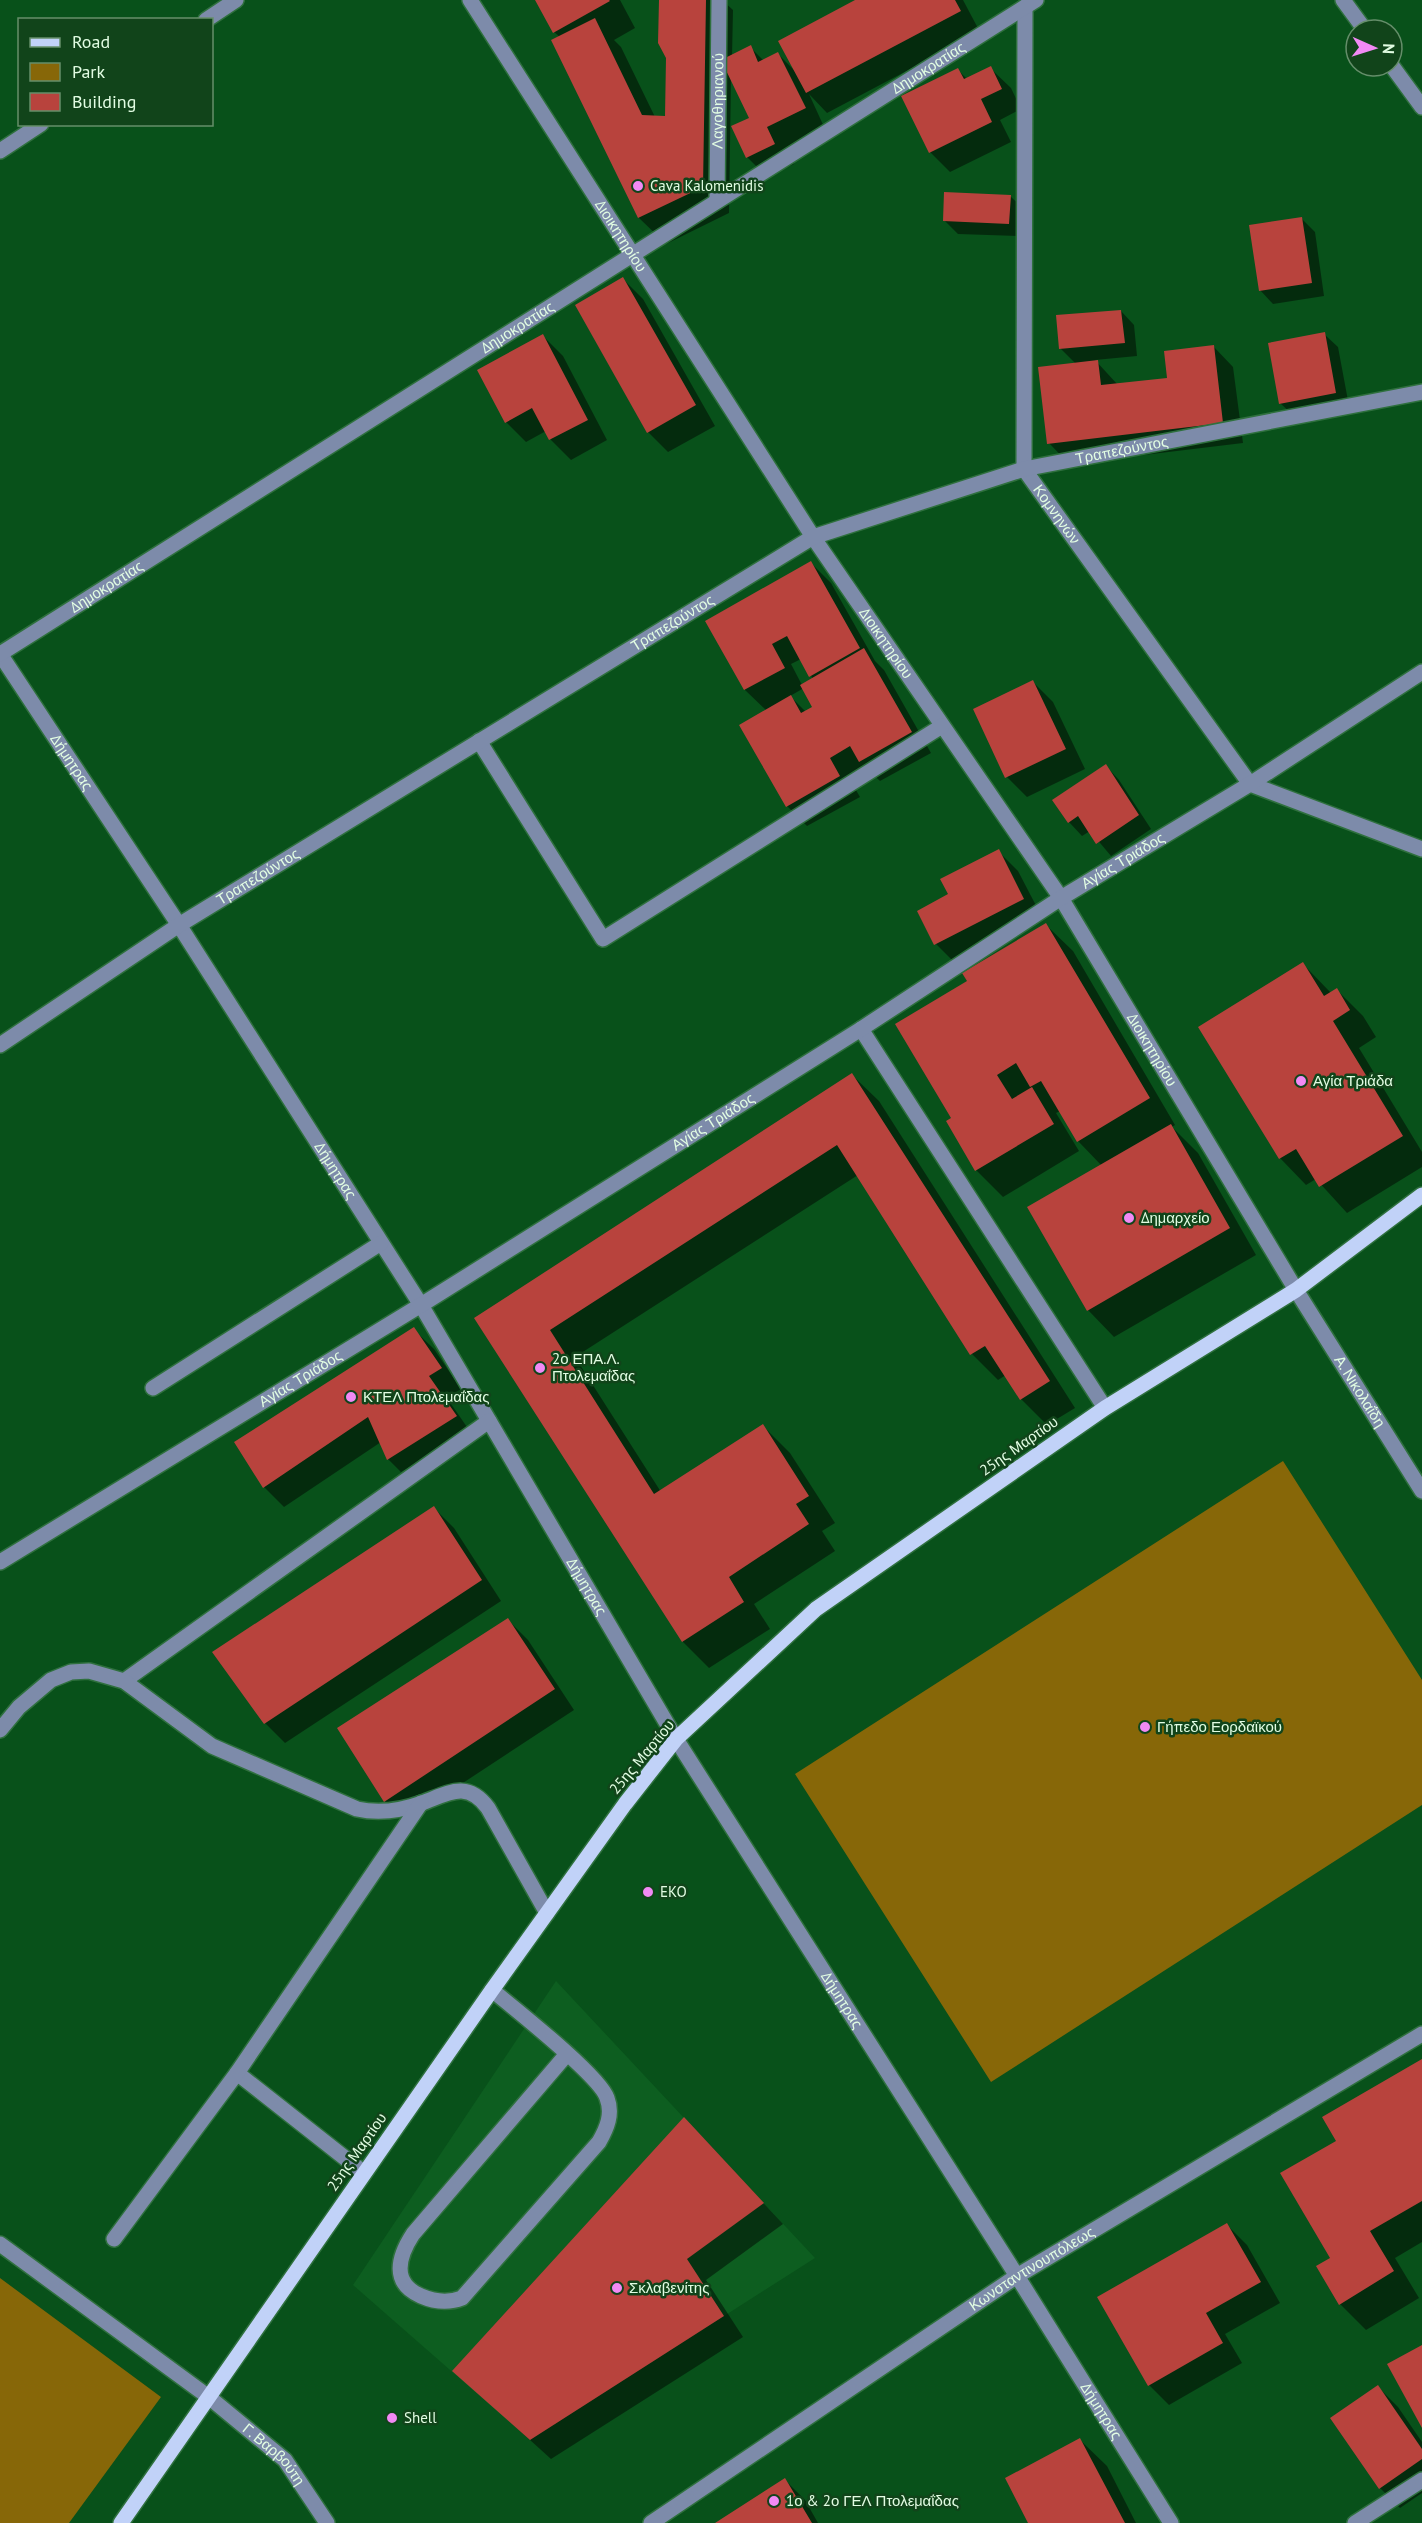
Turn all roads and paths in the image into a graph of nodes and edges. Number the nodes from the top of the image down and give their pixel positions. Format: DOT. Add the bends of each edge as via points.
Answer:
graph roads {
  1 [pos="236,0"];
  2 [pos="470,0"];
  3 [pos="719,0"];
  4 [pos="1343,0"];
  5 [pos="1030,3"];
  6 [pos="209,18"];
  7 [pos="1356,18"];
  8 [pos="1401,78"];
  9 [pos="1422,107"];
  10 [pos="39,126"];
  11 [pos="0,151"];
  12 [pos="717,201"];
  13 [pos="631,255"];
  14 [pos="1422,392"];
  15 [pos="1024,469"];
  16 [pos="813,537"];
  17 [pos="0,654"];
  18 [pos="1422,672"];
  19 [pos="942,726"];
  20 [pos="479,741"];
  21 [pos="1250,784"];
  22 [pos="1422,849"];
  23 [pos="1060,898"];
  24 [pos="179,925"];
  25 [pos="861,1029"];
  26 [pos="0,1044"];
  27 [pos="1422,1195"];
  28 [pos="381,1243"];
  29 [pos="1296,1290"];
  30 [pos="421,1305"];
  31 [pos="153,1388"];
  32 [pos="1105,1408"];
  33 [pos="489,1420"];
  34 [pos="1422,1491"];
  35 [pos="0,1562"];
  36 [pos="124,1681"];
  37 [pos="0,1730"];
  38 [pos="676,1739"];
  39 [pos="421,1803"];
  40 [pos="547,1913"];
  41 [pos="492,1990"];
  42 [pos="1422,2034"];
  43 [pos="567,2054"];
  44 [pos="237,2073"];
  45 [pos="364,2173"];
  46 [pos="114,2239"];
  47 [pos="0,2244"];
  48 [pos="1017,2276"];
  49 [pos="210,2398"];
  50 [pos="1422,2480"];
  51 [pos="121,2523"];
  52 [pos="327,2523"];
  53 [pos="651,2523"];
  54 [pos="1171,2523"];
  55 [pos="1355,2523"];
  1 -- 6 [label="street"];
  2 -- 13 [label="street, Διοικητηρίου"];
  3 -- 12 [label="street, Λαγοθηριανού"];
  4 -- 7 [label="street"];
  5 -- 12 [label="street, Δημοκρατίας"];
  5 -- 15 [label="street, Κομνηνών"];
  8 -- 9 [label="street"];
  10 -- 11 [label="street"];
  12 -- 13 [label="street, Δημοκρατίας"];
  13 -- 16 [label="street, Διοικητηρίου"];
  13 -- 17 [label="street, Δημοκρατίας"];
  14 -- 15 [label="street, Τραπεζούντος"];
  15 -- 16 [label="street, Τραπεζούντος"];
  15 -- 21 [label="street, Κομνηνών"];
  16 -- 19 [label="street, Διοικητηρίου"];
  16 -- 20 [label="street, Τραπεζούντος"];
  17 -- 24 [label="street, Δήμητρας"];
  18 -- 21 [label="street, Αγίας Τριάδος"];
  19 -- 20 [label="street" via="603,939"];
  19 -- 23 [label="street, Διοικητηρίου"];
  20 -- 24 [label="street, Τραπεζούντος"];
  21 -- 22 [label="street"];
  21 -- 23 [label="street, Αγίας Τριάδος"];
  23 -- 25 [label="street, Αγίας Τριάδος"];
  23 -- 29 [label="street, Διοικητηρίου"];
  24 -- 26 [label="street, Τραπεζούντος"];
  24 -- 28 [label="street, Δήμητρας"];
  25 -- 30 [label="street, Αγίας Τριάδος"];
  25 -- 32 [label="street"];
  27 -- 29 [label="main road, 25ης Μαρτίου"];
  28 -- 30 [label="street, Δήμητρας"];
  28 -- 31 [label="street"];
  29 -- 32 [label="main road, 25ης Μαρτίου"];
  29 -- 34 [label="street, Α. Νικολαΐδη"];
  30 -- 33 [label="street, Δήμητρας"];
  30 -- 35 [label="street, Αγίας Τριάδος"];
  32 -- 38 [label="main road, 25ης Μαρτίου" via="816,1609"];
  33 -- 36 [label="street"];
  33 -- 38 [label="street, Δήμητρας"];
  36 -- 37 [label="street" via="89,1671 61,1674 19,1707"];
  36 -- 39 [label="street" via="212,1746 357,1809 382,1812"];
  38 -- 40 [label="main road, 25ης Μαρτίου"];
  38 -- 48 [label="street, Δήμητρας"];
  39 -- 40 [label="street" via="458,1791 480,1798"];
  39 -- 44 [label="street"];
  40 -- 41 [label="main road, 25ης Μαρτίου"];
  41 -- 43 [label="street"];
  41 -- 45 [label="main road, 25ης Μαρτίου"];
  42 -- 48 [label="street, Κωνσταντινουπόλεως"];
  43 -- 43 [label="street" via="602,2086 608,2100 609,2121 599,2142 462,2298 441,2301 409,2290 400,2265 410,2240"];
  44 -- 45 [label="street"];
  44 -- 46 [label="street"];
  45 -- 49 [label="main road, 25ης Μαρτίου"];
  47 -- 49 [label="street, Γ. Βαρβούτη"];
  48 -- 53 [label="street, Κωνσταντινουπόλεως"];
  48 -- 54 [label="street, Δήμητρας"];
  49 -- 51 [label="main road, 25ης Μαρτίου"];
  49 -- 52 [label="street, Γ. Βαρβούτη" via="285,2460"];
  50 -- 55 [label="street"];
}
